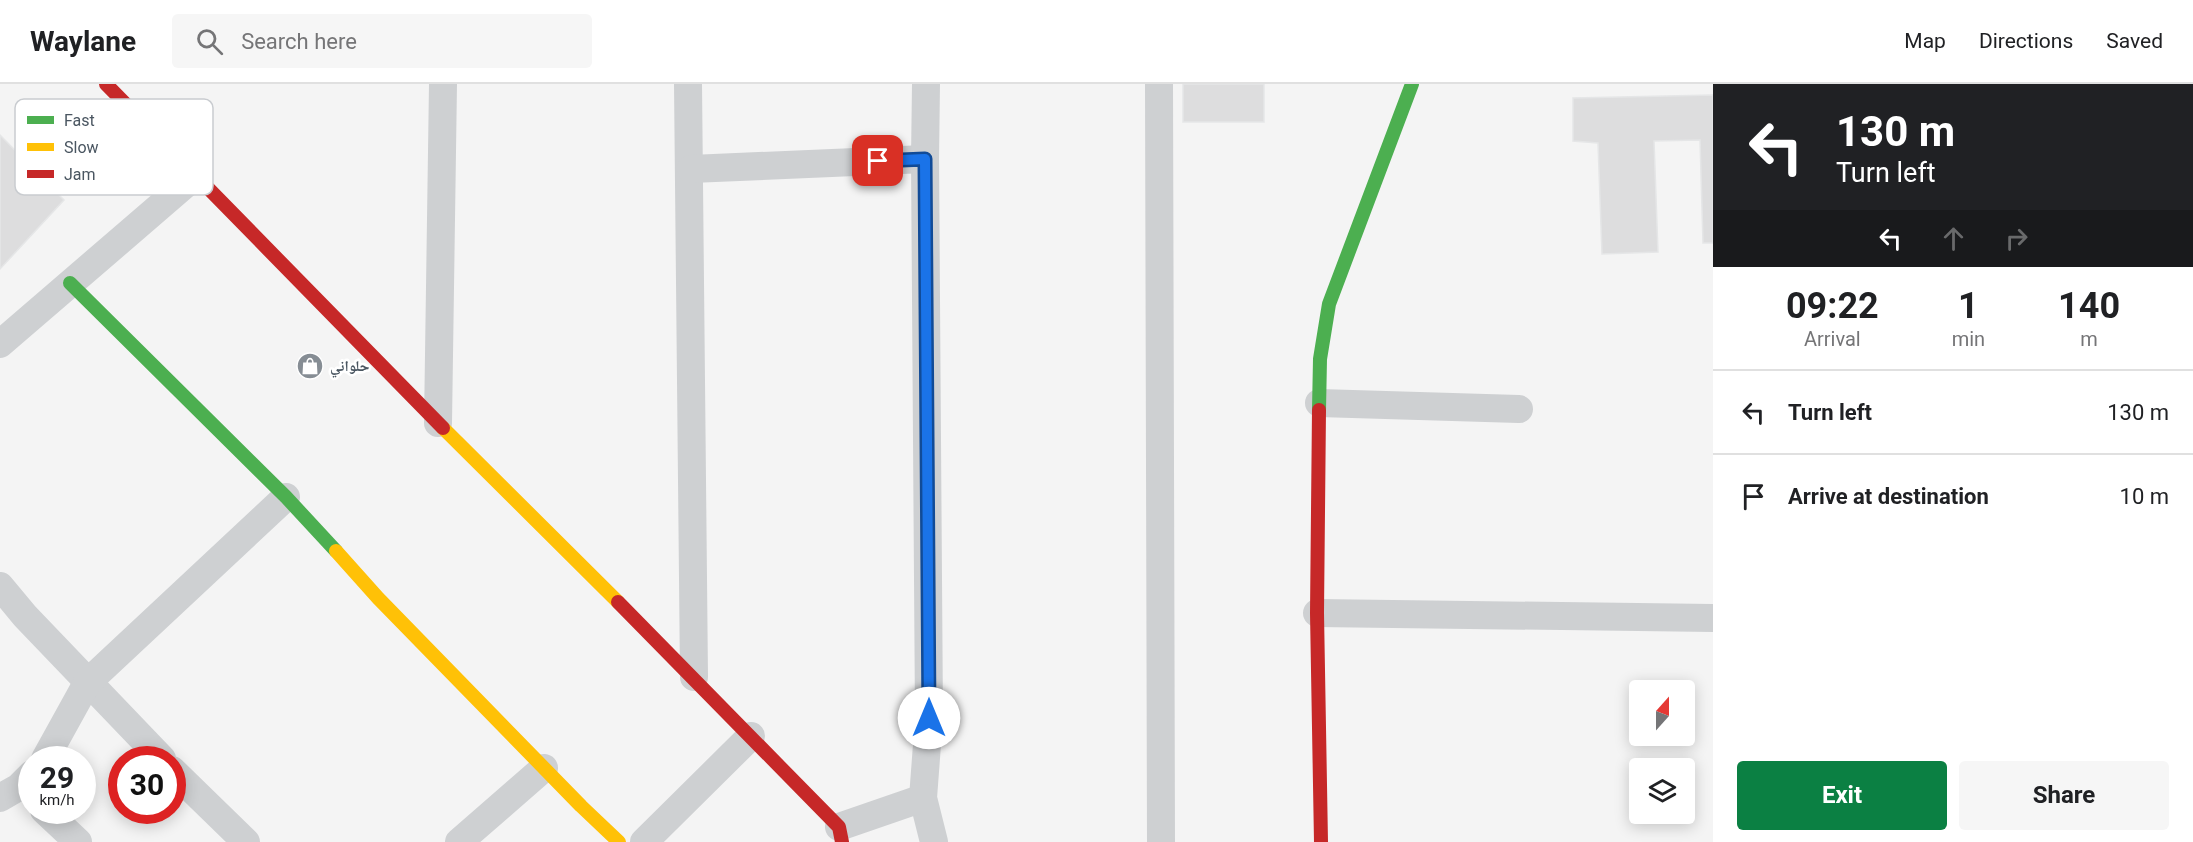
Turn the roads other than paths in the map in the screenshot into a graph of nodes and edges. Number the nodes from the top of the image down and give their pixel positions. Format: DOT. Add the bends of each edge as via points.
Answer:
graph roads {
  1 [pos="106,84"];
  2 [pos="443,84"];
  3 [pos="688,84"];
  4 [pos="926,84"];
  5 [pos="1159,84"];
  6 [pos="1412,84"];
  7 [pos="121,99"];
  8 [pos="925,159"];
  9 [pos="691,169"];
  10 [pos="213,194"];
  11 [pos="173,195"];
  12 [pos="70,283"];
  13 [pos="0,344"];
  14 [pos="1319,403"];
  15 [pos="1519,409"];
  16 [pos="438,423"];
  17 [pos="286,497"];
  18 [pos="0,586"];
  19 [pos="1317,613"];
  20 [pos="1713,618"];
  21 [pos="694,677"];
  22 [pos="87,683"];
  23 [pos="751,736"];
  24 [pos="52,746"];
  25 [pos="149,746"];
  26 [pos="544,768"];
  27 [pos="186,784"];
  28 [pos="923,798"];
  29 [pos="59,824"];
  30 [pos="840,835"];
  31 [pos="78,842"];
  32 [pos="246,842"];
  33 [pos="459,842"];
  34 [pos="619,842"];
  35 [pos="644,842"];
  36 [pos="934,842"];
  37 [pos="1161,842"];
  38 [pos="1322,842"];
  1 -- 7 [label="street"];
  2 -- 16 [label="street"];
  3 -- 9 [label="street"];
  4 -- 8 [label="street"];
  5 -- 37 [label="street"];
  6 -- 14 [label="street" via="1329,304 1320,359"];
  8 -- 9 [label="street"];
  8 -- 28 [label="street" via="929,718"];
  9 -- 21 [label="street"];
  10 -- 16 [label="street"];
  11 -- 12 [label="street"];
  12 -- 13 [label="street"];
  12 -- 17 [label="street"];
  14 -- 15 [label="street"];
  14 -- 19 [label="street"];
  16 -- 21 [label="street"];
  17 -- 22 [label="street"];
  17 -- 26 [label="street" via="378,598"];
  18 -- 22 [label="street"];
  19 -- 20 [label="street"];
  19 -- 38 [label="street"];
  21 -- 23 [label="street"];
  22 -- 24 [label="street"];
  22 -- 25 [label="street"];
  23 -- 30 [label="street"];
  23 -- 35 [label="street"];
  26 -- 33 [label="street"];
  26 -- 34 [label="street"];
  27 -- 32 [label="street"];
  28 -- 30 [label="street"];
  28 -- 36 [label="street"];
  29 -- 31 [label="street"];
}
